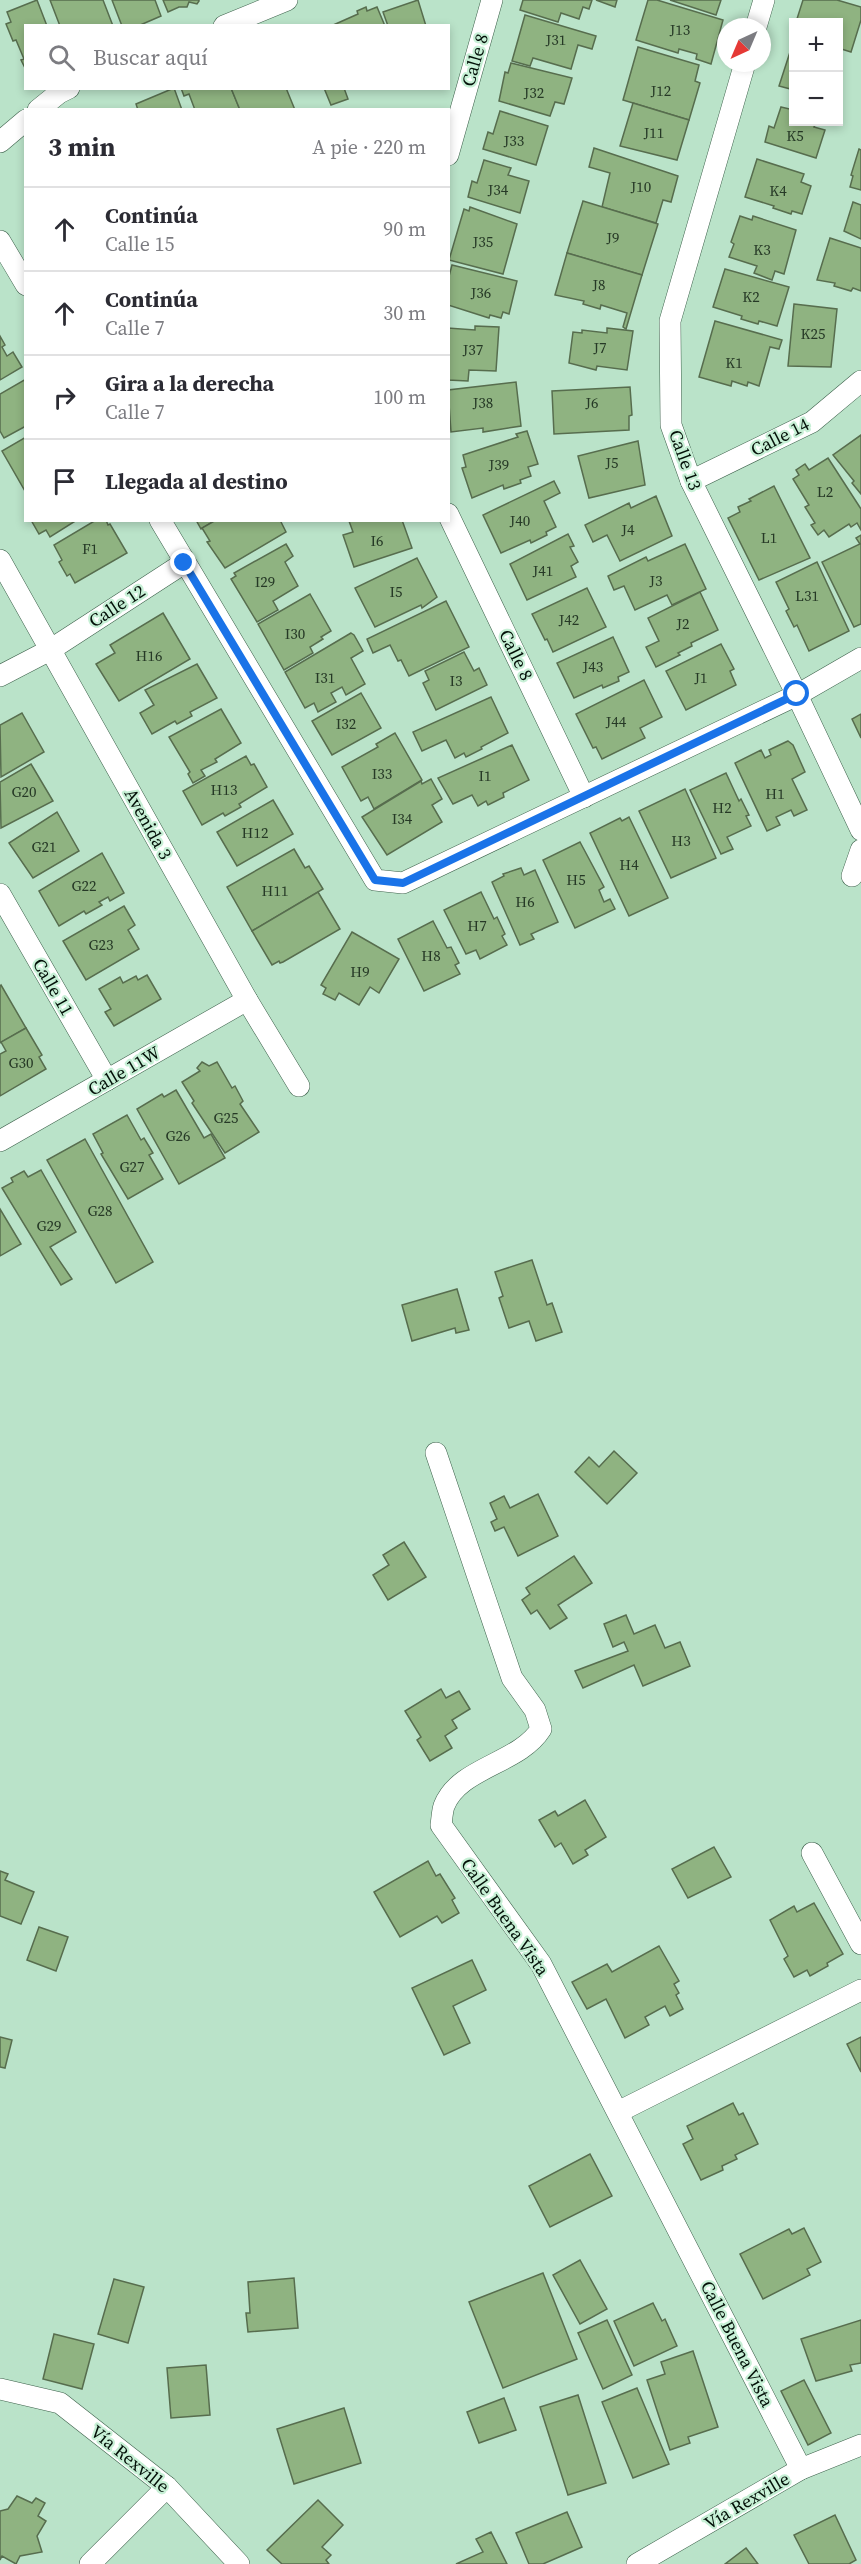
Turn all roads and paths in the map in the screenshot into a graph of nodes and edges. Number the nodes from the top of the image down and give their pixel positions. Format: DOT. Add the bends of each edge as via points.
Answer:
graph roads {
  1 [pos="287,0"];
  2 [pos="492,0"];
  3 [pos="764,0"];
  4 [pos="759,18"];
  5 [pos="229,24"];
  6 [pos="742,72"];
  7 [pos="65,90"];
  8 [pos="41,108"];
  9 [pos="24,122"];
  10 [pos="0,141"];
  11 [pos="450,148"];
  12 [pos="0,241"];
  13 [pos="24,282"];
  14 [pos="861,381"];
  15 [pos="691,481"];
  16 [pos="450,518"];
  17 [pos="161,522"];
  18 [pos="0,560"];
  19 [pos="184,563"];
  20 [pos="50,650"];
  21 [pos="861,658"];
  22 [pos="0,676"];
  23 [pos="797,694"];
  24 [pos="584,797"];
  25 [pos="861,830"];
  26 [pos="861,850"];
  27 [pos="852,876"];
  28 [pos="0,894"];
  29 [pos="247,1000"];
  30 [pos="107,1080"];
  31 [pos="299,1086"];
  32 [pos="0,1141"];
  33 [pos="436,1453"];
  34 [pos="812,1853"];
  35 [pos="861,1944"];
  36 [pos="861,1990"];
  37 [pos="618,2112"];
  38 [pos="0,2390"];
  39 [pos="861,2445"];
  40 [pos="801,2469"];
  41 [pos="167,2487"];
  42 [pos="90,2564"];
  43 [pos="239,2564"];
  44 [pos="637,2564"];
  1 -- 5 [label="street"];
  2 -- 11 [label="street, Calle 8"];
  3 -- 4 [label="street"];
  6 -- 15 [label="street, Calle 13" via="670,321 671,425"];
  7 -- 8 [label="street"];
  9 -- 10 [label="street"];
  12 -- 13 [label="street"];
  14 -- 15 [label="street, Calle 14" via="812,422"];
  15 -- 23 [label="street, Calle 13"];
  16 -- 24 [label="street, Calle 8"];
  17 -- 19 [label="street"];
  18 -- 20 [label="street, Avenida 3"];
  19 -- 20 [label="street, Calle 12"];
  19 -- 24 [label="street" via="375,880 403,883"];
  20 -- 22 [label="street, Calle 12"];
  20 -- 29 [label="street, Avenida 3"];
  21 -- 23 [label="street"];
  23 -- 24 [label="street"];
  23 -- 25 [label="street, Calle 13"];
  26 -- 27 [label="street"];
  28 -- 30 [label="street, Calle 11"];
  29 -- 30 [label="street, Calle 11W"];
  29 -- 31 [label="street, Avenida 3"];
  30 -- 32 [label="street, Calle 11W"];
  33 -- 37 [label="street, Calle Buena Vista" via="512,1678 535,1710 541,1729 532,1742 461,1783 444,1805 441,1825 541,1964"];
  34 -- 35 [label="street"];
  36 -- 37 [label="street"];
  37 -- 40 [label="street, Calle Buena Vista"];
  38 -- 41 [label="street, Vía Rexville" via="60,2403"];
  39 -- 40 [label="street, Vía Rexville"];
  40 -- 44 [label="street, Vía Rexville"];
  41 -- 42 [label="street"];
  41 -- 43 [label="street, Vía Rexville"];
}
